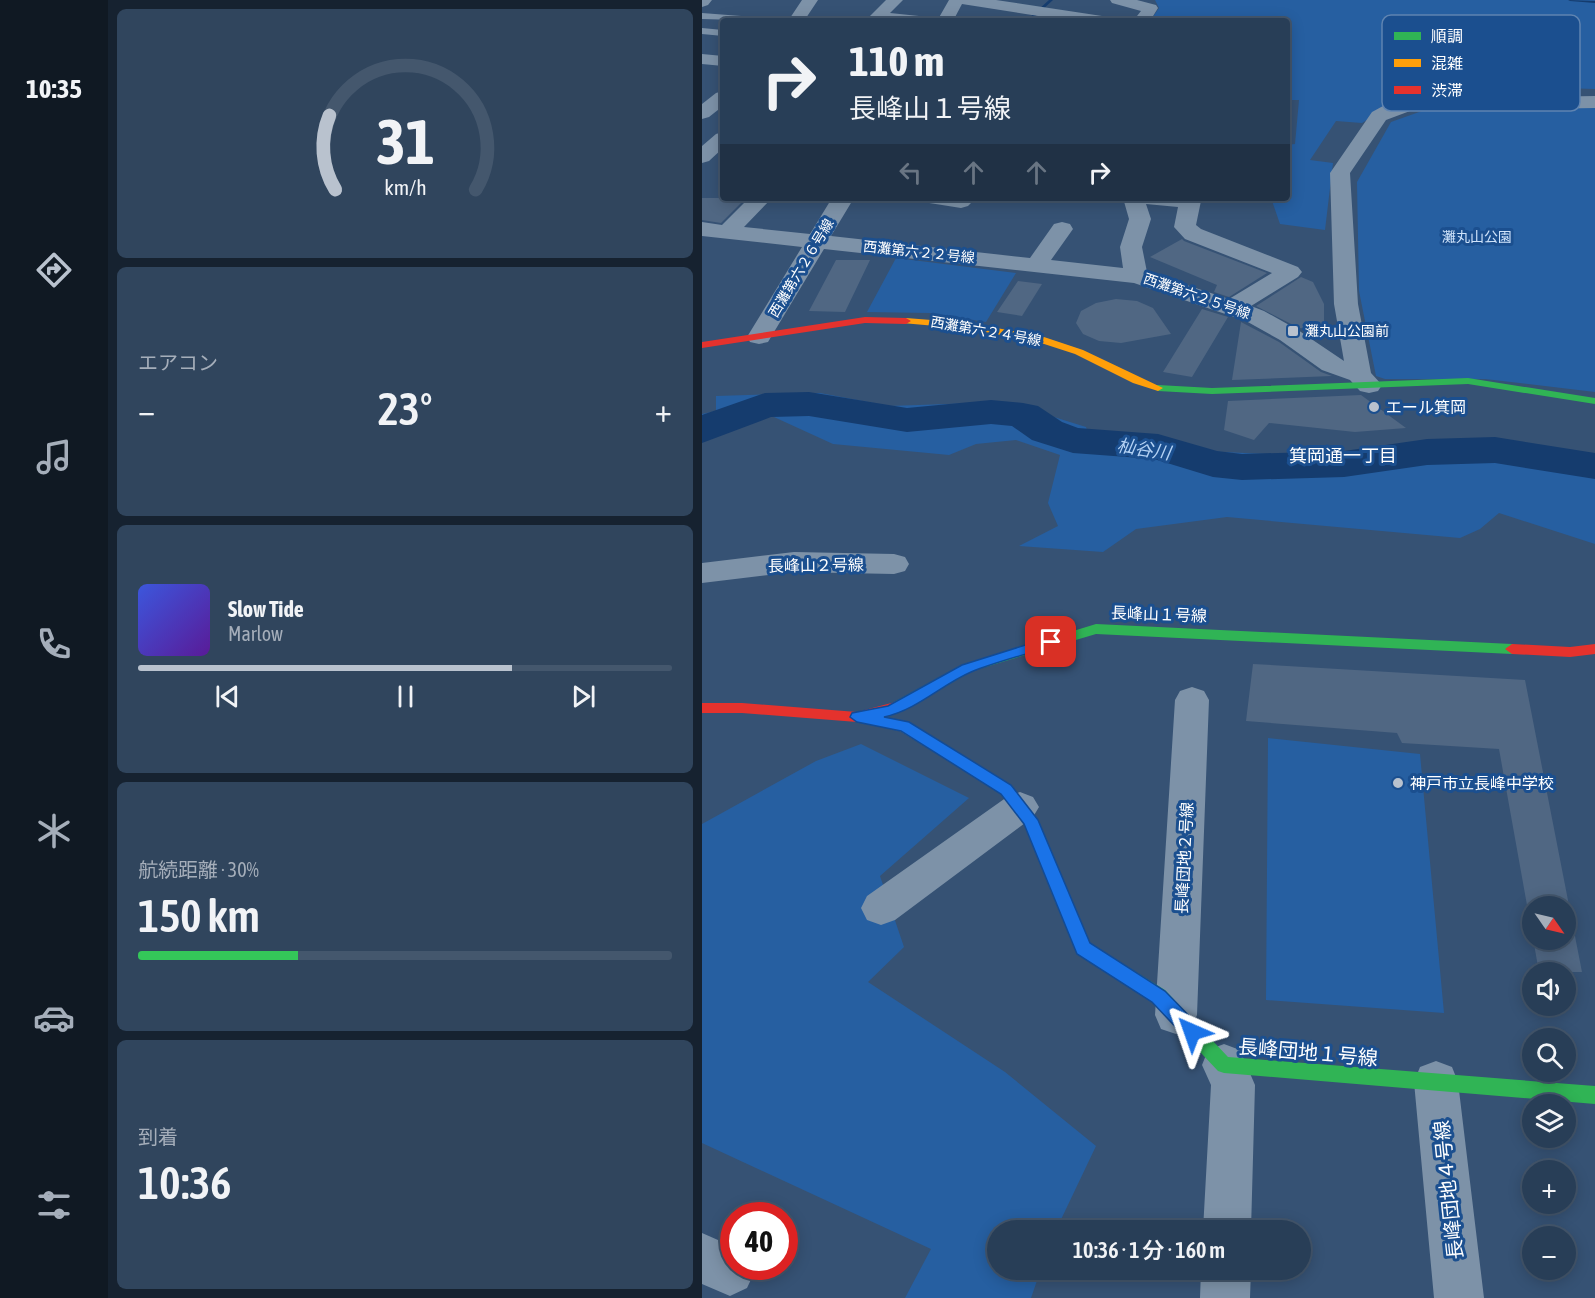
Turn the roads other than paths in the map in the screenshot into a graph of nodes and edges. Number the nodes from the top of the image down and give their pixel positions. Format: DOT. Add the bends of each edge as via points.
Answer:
graph roads {
  1 [pos="810,0"];
  2 [pos="895,0"];
  3 [pos="957,0"];
  4 [pos="964,0"];
  5 [pos="1118,0"];
  6 [pos="702,16"];
  7 [pos="728,18"];
  8 [pos="797,18"];
  9 [pos="894,18"];
  10 [pos="947,18"];
  11 [pos="1082,18"];
  12 [pos="1144,18"];
  13 [pos="702,31"];
  14 [pos="720,33"];
  15 [pos="702,59"];
  16 [pos="720,61"];
  17 [pos="720,99"];
  18 [pos="1388,111"];
  19 [pos="702,114"];
  20 [pos="702,129"];
  21 [pos="720,131"];
  22 [pos="720,141"];
  23 [pos="702,157"];
  24 [pos="758,201"];
  25 [pos="841,201"];
  26 [pos="953,201"];
  27 [pos="1135,201"];
  28 [pos="1190,201"];
  29 [pos="961,202"];
  30 [pos="702,229"];
  31 [pos="1062,229"];
  32 [pos="727,232"];
  33 [pos="818,241"];
  34 [pos="1036,265"];
  35 [pos="1137,276"];
  36 [pos="1233,307"];
  37 [pos="759,337"];
  38 [pos="702,345"];
  39 [pos="1364,380"];
  40 [pos="1595,401"];
  41 [pos="894,564"];
  42 [pos="702,573"];
  43 [pos="1595,649"];
  44 [pos="1192,700"];
  45 [pos="702,708"];
  46 [pos="857,717"];
  47 [pos="1020,807"];
  48 [pos="880,908"];
  49 [pos="1176,1015"];
  50 [pos="1224,1065"];
  51 [pos="1436,1082"];
  52 [pos="1595,1095"];
  53 [pos="1227,1220"];
  54 [pos="1226,1280"];
  55 [pos="1225,1298"];
  56 [pos="1459,1298"];
  1 -- 8 [label="street"];
  2 -- 9 [label="street" via="877,16"];
  3 -- 10 [label="street"];
  4 -- 11 [label="street"];
  5 -- 12 [label="street" via="1150,8"];
  6 -- 7 [label="lane"];
  13 -- 14 [label="lane"];
  15 -- 16 [label="street"];
  17 -- 19 [label="street"];
  18 -- 39 [label="street" via="1379,116 1340,173 1346,304"];
  20 -- 21 [label="street"];
  22 -- 23 [label="street"];
  24 -- 32 [label="street"];
  25 -- 33 [label="street, 西灘第六２６号線"];
  26 -- 29 [label="street"];
  27 -- 35 [label="street, 西灘第六２５号線" via="1140,219 1130,240 1130,257"];
  28 -- 36 [label="street" via="1185,227 1193,234 1290,272"];
  30 -- 32 [label="street, 西灘第六２２号線"];
  31 -- 34 [label="street"];
  32 -- 33 [label="street, 西灘第六２２号線"];
  33 -- 34 [label="street, 西灘第六２２号線"];
  33 -- 37 [label="street, 西灘第六２６号線"];
  34 -- 35 [label="street, 西灘第六２２号線"];
  35 -- 36 [label="street, 西灘第六２５号線"];
  36 -- 39 [label="street, 西灘第六２５号線"];
  37 -- 38 [label="street, 西灘第六２４号線"];
  37 -- 39 [label="street, 西灘第六２４号線" via="865,320 928,321 1032,337 1077,351 1141,384 1167,390 1212,391"];
  39 -- 40 [label="street, 西灘第六２４号線" via="1468,381"];
  41 -- 42 [label="street, 長峰山２号線" via="794,562"];
  43 -- 46 [label="street, 長峰山１号線" via="1570,652 1096,629 967,668 891,710"];
  44 -- 49 [label="street, 長峰団地２号線"];
  45 -- 46 [label="street, 長峰山１号線"];
  46 -- 47 [label="street, 長峰団地１号線" via="904,726 1006,789"];
  47 -- 48 [label="street"];
  47 -- 49 [label="street, 長峰団地１号線" via="1030,820 1083,948 1159,996"];
  49 -- 50 [label="street, 長峰団地１号線"];
  50 -- 51 [label="street, 長峰団地１号線"];
  50 -- 53 [label="street" via="1233,1085"];
  51 -- 52 [label="street, 長峰団地１号線"];
  51 -- 56 [label="street, 長峰団地４号線"];
  54 -- 55 [label="street"];
}
